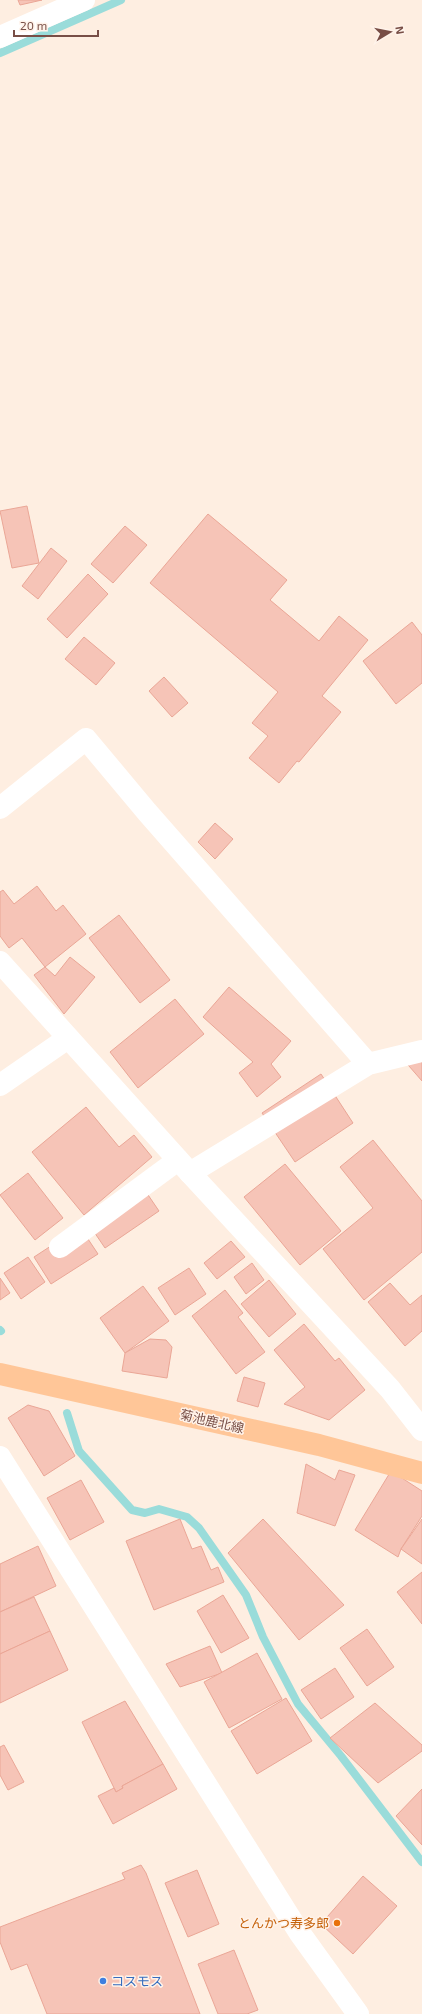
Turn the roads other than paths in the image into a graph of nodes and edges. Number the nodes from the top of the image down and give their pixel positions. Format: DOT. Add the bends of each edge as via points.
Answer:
graph roads {
  1 [pos="84,0"];
  2 [pos="0,37"];
  3 [pos="0,808"];
  4 [pos="0,962"];
  5 [pos="68,1038"];
  6 [pos="422,1051"];
  7 [pos="368,1064"];
  8 [pos="0,1085"];
  9 [pos="184,1167"];
  10 [pos="60,1247"];
  11 [pos="0,1374"];
  12 [pos="422,1430"];
  13 [pos="0,1457"];
  14 [pos="422,1473"];
  15 [pos="358,2014"];
  1 -- 2 [label="street"];
  3 -- 7 [label="street" via="86,739"];
  4 -- 5 [label="street"];
  5 -- 8 [label="street"];
  5 -- 9 [label="street"];
  6 -- 7 [label="street"];
  7 -- 9 [label="street"];
  9 -- 10 [label="street"];
  9 -- 12 [label="street" via="390,1389"];
  11 -- 14 [label="main road, 菊池鹿北線" via="319,1445"];
  13 -- 15 [label="street" via="299,1932"];
}
